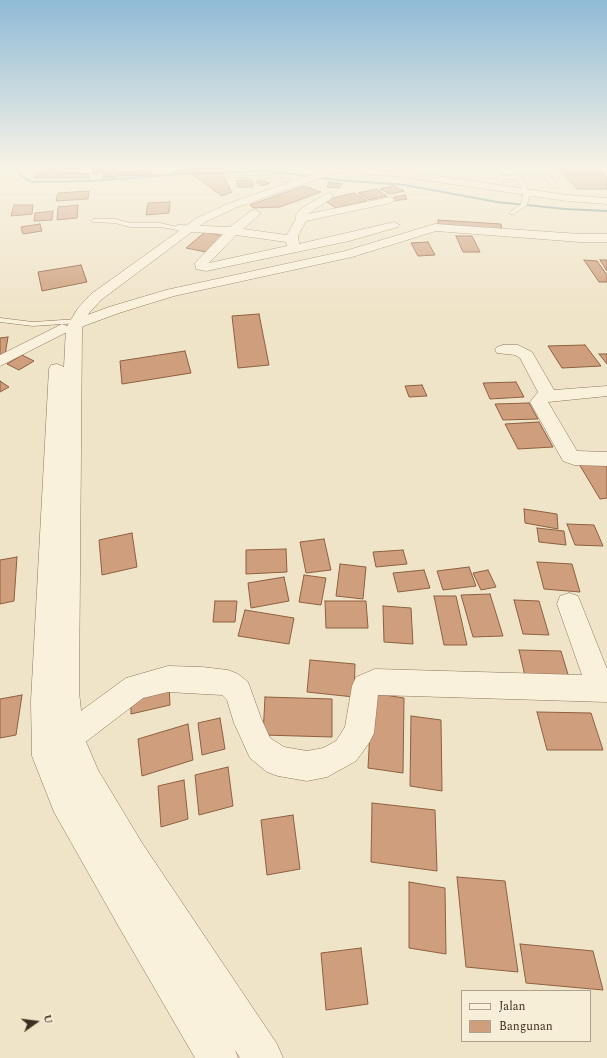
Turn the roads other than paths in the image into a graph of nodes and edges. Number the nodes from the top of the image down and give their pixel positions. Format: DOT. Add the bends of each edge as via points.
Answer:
graph roads {
  1 [pos="207,216"];
  2 [pos="251,216"];
  3 [pos="314,216"];
  4 [pos="302,219"];
  5 [pos="94,221"];
  6 [pos="406,222"];
  7 [pos="182,228"];
  8 [pos="233,231"];
  9 [pos="607,238"];
  10 [pos="293,243"];
  11 [pos="0,320"];
  12 [pos="70,324"];
  13 [pos="503,350"];
  14 [pos="0,361"];
  15 [pos="607,391"];
  16 [pos="548,395"];
  17 [pos="607,459"];
  18 [pos="569,604"];
  19 [pos="604,689"];
  20 [pos="58,742"];
  21 [pos="218,1058"];
  22 [pos="263,1058"];
  1 -- 7 [label="street"];
  2 -- 8 [label="street"];
  3 -- 4 [label="street"];
  4 -- 10 [label="street" via="292,236"];
  5 -- 7 [label="lane"];
  6 -- 10 [label="street" via="349,237"];
  7 -- 8 [label="street"];
  7 -- 12 [label="street" via="105,290"];
  8 -- 10 [label="street"];
  8 -- 10 [label="street" via="201,263 201,266 206,267"];
  9 -- 12 [label="street" via="435,227 348,254 171,293"];
  11 -- 12 [label="lane" via="34,324"];
  12 -- 14 [label="street"];
  12 -- 20 [label="street" via="72,341 65,685"];
  13 -- 16 [label="street" via="518,350 526,355"];
  15 -- 16 [label="street"];
  16 -- 17 [label="street" via="539,402 566,452 574,458"];
  18 -- 19 [label="street"];
  19 -- 20 [label="street" via="375,682 366,686 359,734 346,751 327,762 307,766 278,761 260,748 248,723 238,692 228,684 168,678 136,687"];
  20 -- 21 [label="street" via="47,756 65,801"];
  20 -- 22 [label="street" via="76,757 130,855"];
}
